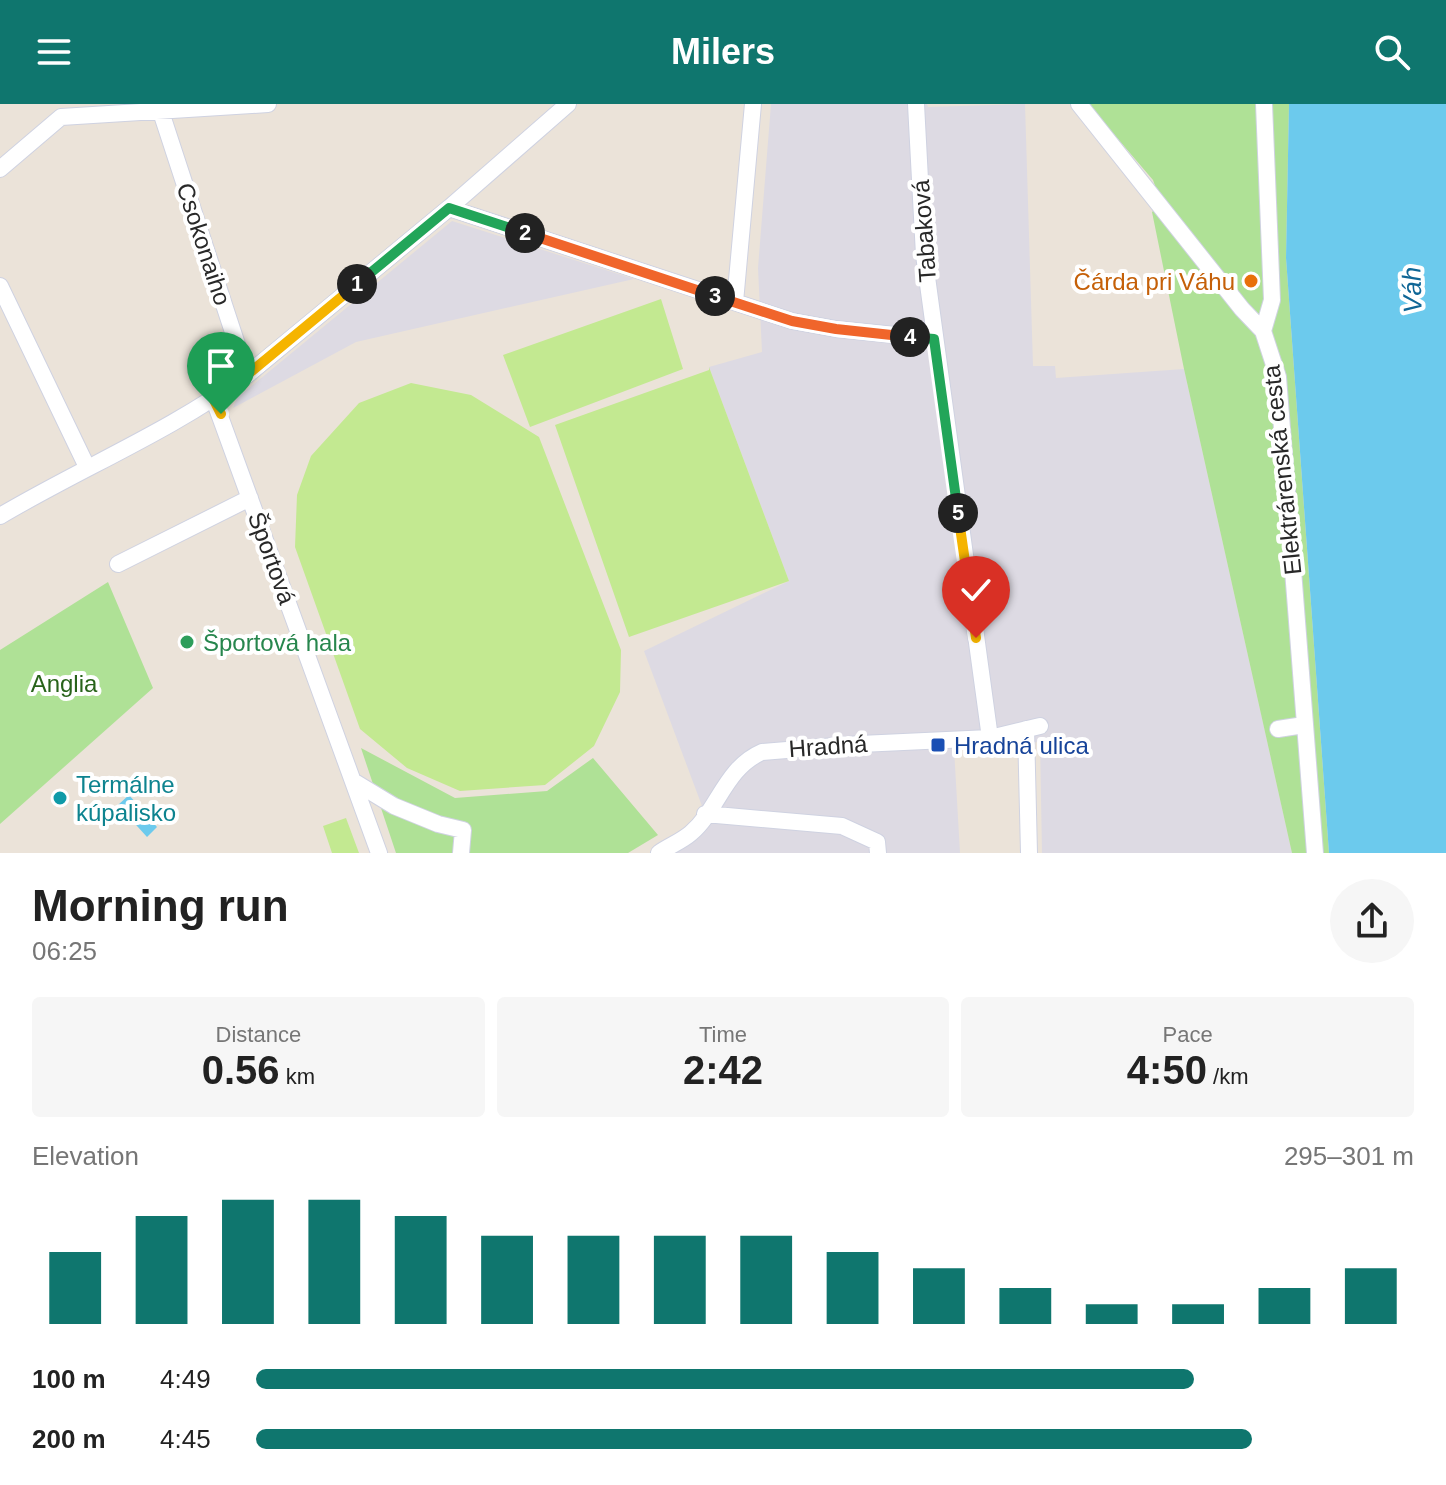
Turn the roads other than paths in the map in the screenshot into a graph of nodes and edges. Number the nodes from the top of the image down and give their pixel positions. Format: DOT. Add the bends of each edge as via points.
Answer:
graph roads {
  1 [pos="75,104"];
  2 [pos="268,104"];
  3 [pos="568,104"];
  4 [pos="753,104"];
  5 [pos="916,104"];
  6 [pos="1079,104"];
  7 [pos="1264,104"];
  8 [pos="198,106"];
  9 [pos="59,110"];
  10 [pos="161,112"];
  11 [pos="0,169"];
  12 [pos="449,208"];
  13 [pos="0,286"];
  14 [pos="735,302"];
  15 [pos="1263,331"];
  16 [pos="934,339"];
  17 [pos="247,375"];
  18 [pos="214,400"];
  19 [pos="87,467"];
  20 [pos="250,498"];
  21 [pos="0,516"];
  22 [pos="118,564"];
  23 [pos="1304,725"];
  24 [pos="1278,729"];
  25 [pos="990,738"];
  26 [pos="353,781"];
  27 [pos="705,814"];
  28 [pos="379,853"];
  29 [pos="461,853"];
  30 [pos="659,853"];
  31 [pos="878,853"];
  32 [pos="1029,853"];
  33 [pos="1315,853"];
  1 -- 9 [label="street"];
  2 -- 8 [label="street"];
  3 -- 12 [label="street"];
  4 -- 14 [label="street"];
  5 -- 16 [label="street, Tabaková"];
  6 -- 15 [label="street, Elektrárenská cesta"];
  7 -- 15 [label="street" via="1272,300"];
  8 -- 10 [label="street"];
  9 -- 10 [label="street"];
  9 -- 11 [label="street"];
  10 -- 17 [label="street, Csokonaiho"];
  12 -- 14 [label="street"];
  12 -- 17 [label="street"];
  13 -- 19 [label="street"];
  14 -- 16 [label="street" via="792,321"];
  15 -- 23 [label="street, Elektrárenská cesta" via="1278,377"];
  16 -- 25 [label="street, Tabaková"];
  17 -- 18 [label="street"];
  18 -- 19 [label="street"];
  18 -- 20 [label="street, Športová"];
  19 -- 21 [label="street"];
  20 -- 22 [label="street"];
  20 -- 26 [label="street, Športová"];
  23 -- 24 [label="street"];
  23 -- 33 [label="street, Elektrárenská cesta"];
  25 -- 27 [label="street, Hradná" via="762,752 738,769"];
  25 -- 32 [label="street, Hradná" via="1033,727"];
  26 -- 28 [label="street, Športová"];
  26 -- 29 [label="street" via="394,806 463,830"];
  27 -- 30 [label="street, Hradná" via="693,832"];
  27 -- 31 [label="street" via="842,826 877,842"];
}
